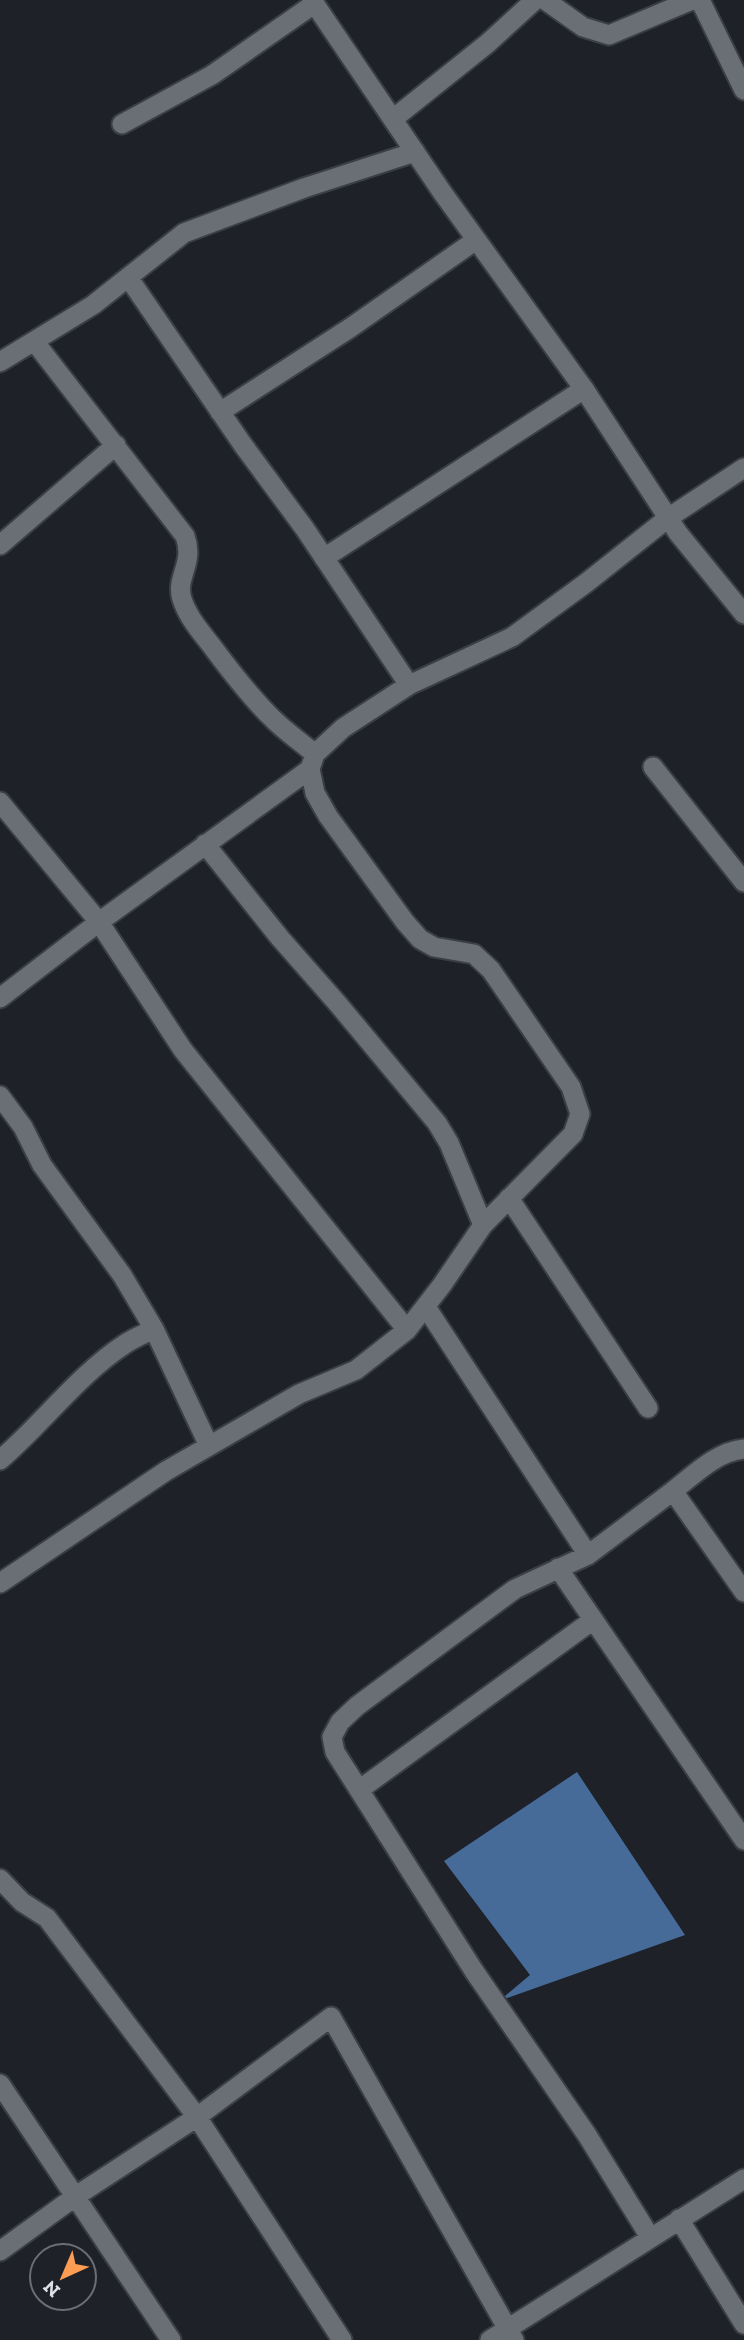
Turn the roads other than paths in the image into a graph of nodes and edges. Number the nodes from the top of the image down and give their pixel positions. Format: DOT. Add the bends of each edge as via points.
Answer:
graph roads {
  1 [pos="535,0"];
  2 [pos="545,0"];
  3 [pos="692,0"];
  4 [pos="700,0"];
  5 [pos="313,2"];
  6 [pos="744,90"];
  7 [pos="393,119"];
  8 [pos="122,124"];
  9 [pos="415,152"];
  10 [pos="476,240"];
  11 [pos="128,277"];
  12 [pos="34,341"];
  13 [pos="0,362"];
  14 [pos="584,389"];
  15 [pos="220,412"];
  16 [pos="116,445"];
  17 [pos="744,468"];
  18 [pos="668,518"];
  19 [pos="0,545"];
  20 [pos="324,558"];
  21 [pos="744,614"];
  22 [pos="409,685"];
  23 [pos="312,761"];
  24 [pos="653,767"];
  25 [pos="0,802"];
  26 [pos="205,844"];
  27 [pos="744,882"];
  28 [pos="99,922"];
  29 [pos="0,998"];
  30 [pos="0,1096"];
  31 [pos="509,1198"];
  32 [pos="483,1225"];
  33 [pos="426,1307"];
  34 [pos="154,1329"];
  35 [pos="407,1330"];
  36 [pos="648,1408"];
  37 [pos="209,1446"];
  38 [pos="744,1449"];
  39 [pos="0,1460"];
  40 [pos="673,1491"];
  41 [pos="588,1555"];
  42 [pos="558,1569"];
  43 [pos="0,1583"];
  44 [pos="744,1592"];
  45 [pos="593,1620"];
  46 [pos="359,1790"];
  47 [pos="744,1840"];
  48 [pos="0,1879"];
  49 [pos="0,2084"];
  50 [pos="197,2117"];
  51 [pos="744,2179"];
  52 [pos="76,2196"];
  53 [pos="679,2219"];
  54 [pos="650,2236"];
  55 [pos="0,2251"];
  56 [pos="744,2324"];
  57 [pos="511,2334"];
  58 [pos="171,2340"];
  59 [pos="342,2340"];
  60 [pos="490,2340"];
  1 -- 7 [label="street"];
  2 -- 3 [label="street" via="583,27 609,35"];
  4 -- 6 [label="street"];
  5 -- 7 [label="street"];
  5 -- 8 [label="street" via="212,75"];
  7 -- 9 [label="street"];
  9 -- 10 [label="street"];
  9 -- 11 [label="street" via="184,233"];
  10 -- 14 [label="street"];
  10 -- 15 [label="street"];
  11 -- 12 [label="street"];
  11 -- 15 [label="street"];
  12 -- 13 [label="street"];
  12 -- 16 [label="street"];
  14 -- 18 [label="street"];
  14 -- 20 [label="street"];
  15 -- 20 [label="street"];
  16 -- 19 [label="street"];
  16 -- 23 [label="street" via="185,536 190,548 180,582 181,597 192,621 242,685"];
  17 -- 18 [label="street"];
  18 -- 21 [label="street"];
  18 -- 22 [label="street" via="512,637"];
  20 -- 22 [label="street"];
  22 -- 23 [label="street" via="343,728"];
  23 -- 26 [label="street"];
  23 -- 31 [label="street" via="315,793 328,816 405,922 434,947 474,954 491,970 571,1087 580,1114 573,1133"];
  24 -- 27 [label="street"];
  25 -- 28 [label="street"];
  26 -- 28 [label="street"];
  26 -- 32 [label="street" via="437,1123"];
  28 -- 29 [label="street"];
  28 -- 35 [label="street" via="183,1050"];
  30 -- 34 [label="street"];
  31 -- 32 [label="street"];
  31 -- 36 [label="street"];
  32 -- 33 [label="street"];
  33 -- 35 [label="street"];
  33 -- 41 [label="street"];
  34 -- 37 [label="street"];
  34 -- 39 [label="street" via="124,1344"];
  35 -- 37 [label="street" via="355,1370 299,1394"];
  37 -- 43 [label="street"];
  38 -- 40 [label="street" via="718,1456"];
  40 -- 41 [label="street"];
  40 -- 44 [label="street"];
  41 -- 42 [label="street"];
  42 -- 45 [label="street"];
  42 -- 46 [label="street" via="515,1589 340,1722 332,1737 335,1752"];
  45 -- 46 [label="street"];
  45 -- 47 [label="street"];
  46 -- 54 [label="street"];
  48 -- 50 [label="street" via="47,1919"];
  49 -- 52 [label="street"];
  50 -- 52 [label="street"];
  50 -- 57 [label="street" via="331,2017"];
  50 -- 59 [label="street"];
  51 -- 53 [label="street"];
  52 -- 55 [label="street"];
  52 -- 58 [label="street"];
  53 -- 54 [label="street"];
  53 -- 56 [label="street"];
  54 -- 57 [label="street"];
  57 -- 60 [label="street"];
}
